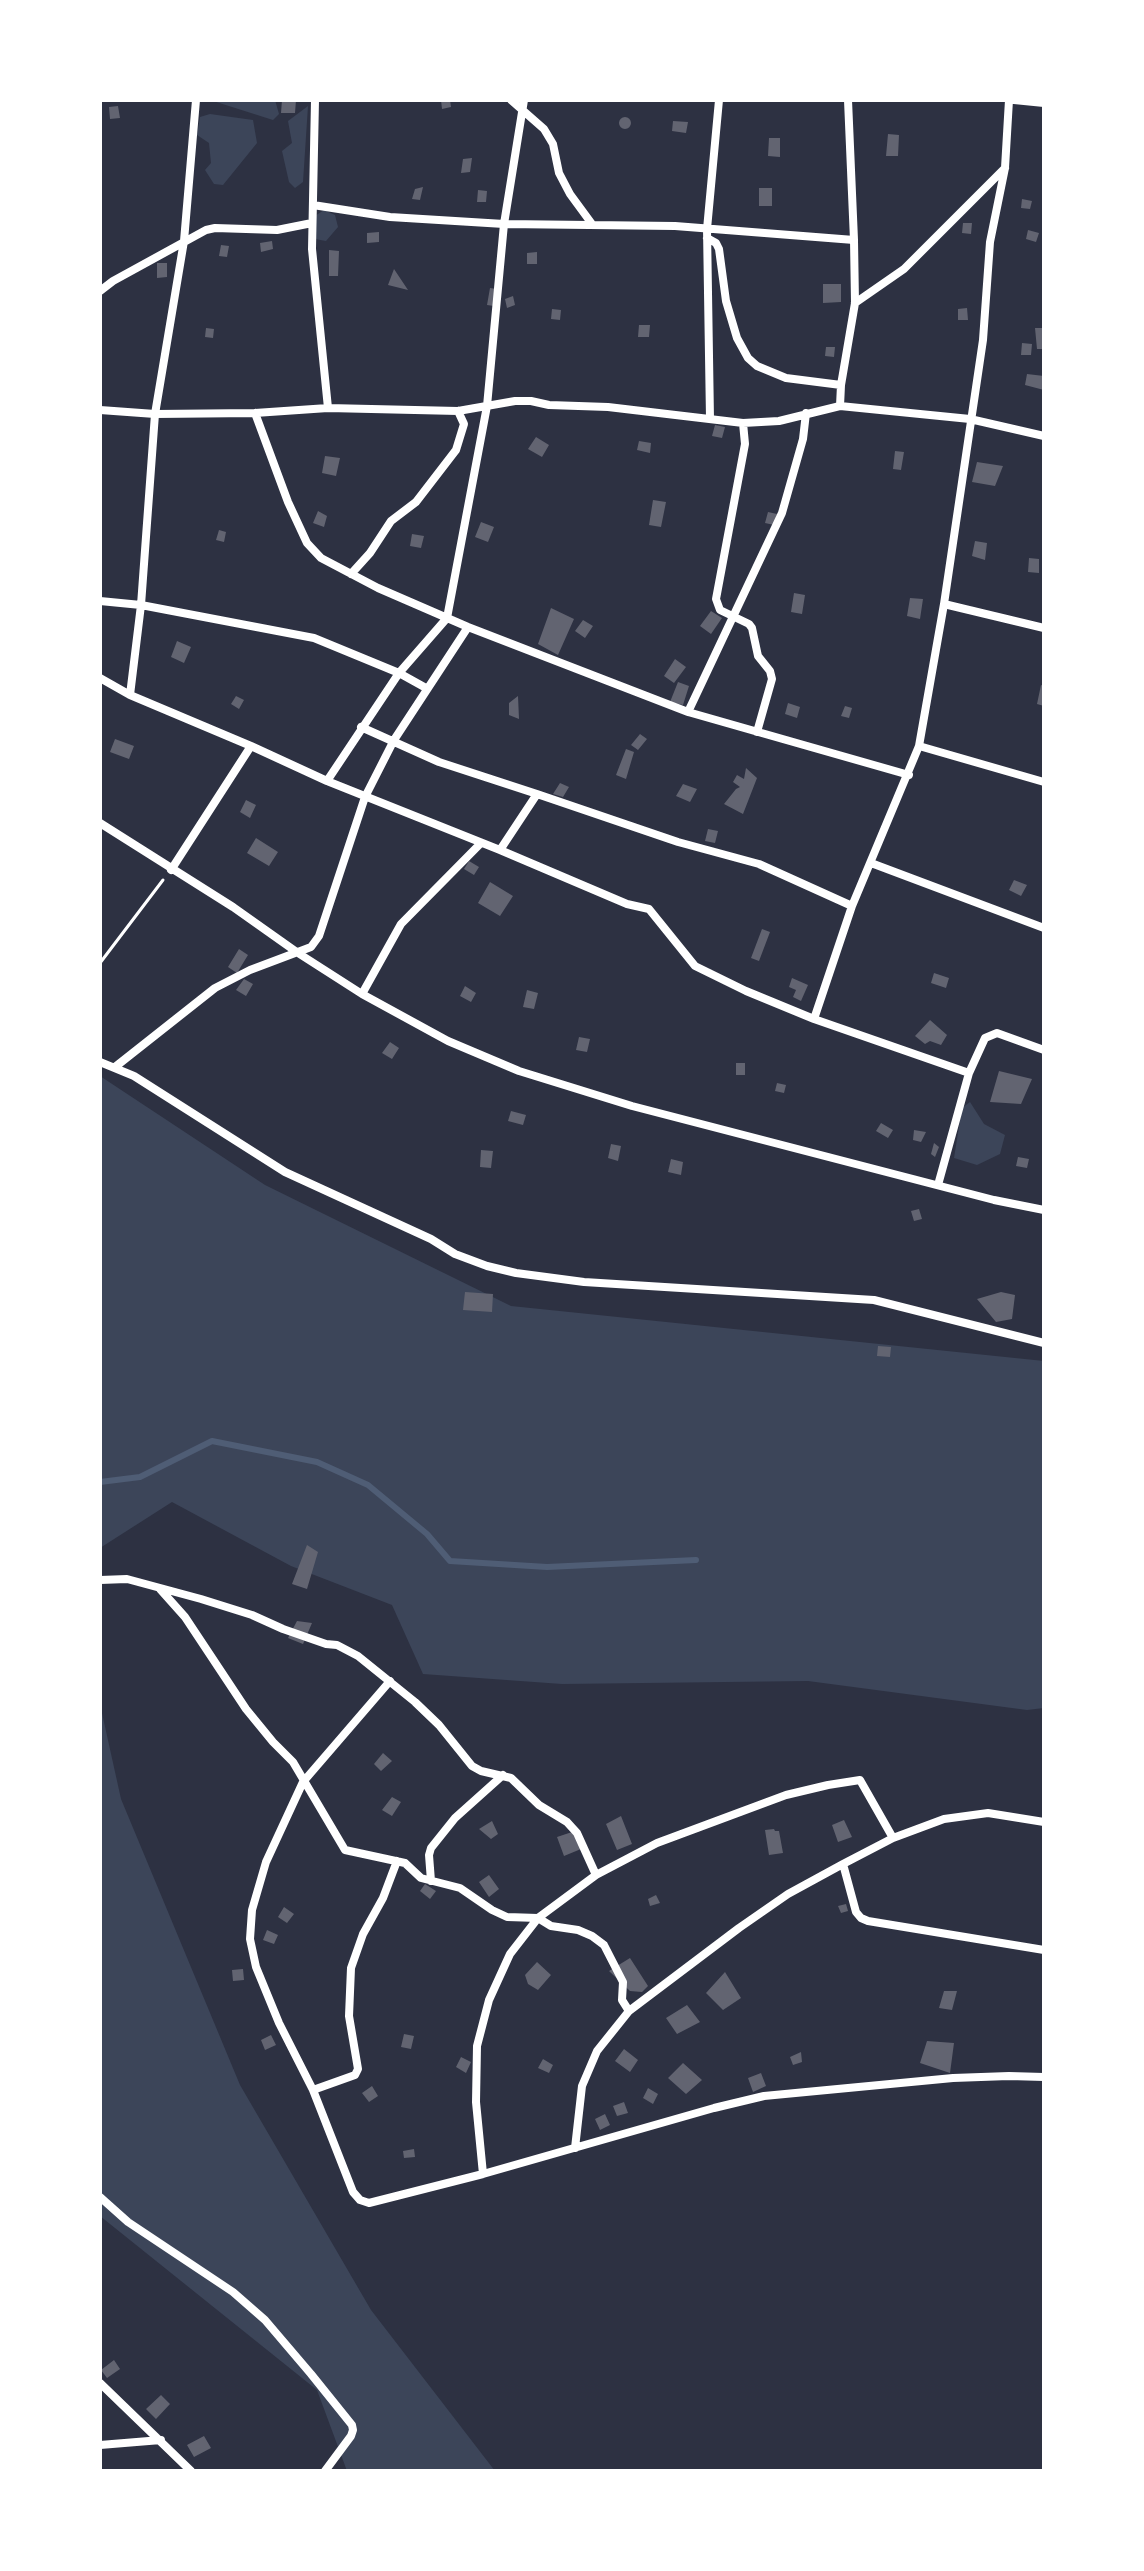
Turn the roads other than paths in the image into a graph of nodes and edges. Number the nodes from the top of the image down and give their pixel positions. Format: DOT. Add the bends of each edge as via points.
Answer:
graph roads {
  1 [pos="196,100"];
  2 [pos="315,100"];
  3 [pos="511,100"];
  4 [pos="524,100"];
  5 [pos="719,100"];
  6 [pos="848,100"];
  7 [pos="1011,100"];
  8 [pos="1044,103"];
  9 [pos="523,111"];
  10 [pos="1005,168"];
  11 [pos="313,205"];
  12 [pos="312,223"];
  13 [pos="504,224"];
  14 [pos="592,224"];
  15 [pos="707,233"];
  16 [pos="854,240"];
  17 [pos="184,241"];
  18 [pos="100,291"];
  19 [pos="855,303"];
  20 [pos="841,385"];
  21 [pos="487,406"];
  22 [pos="840,406"];
  23 [pos="328,408"];
  24 [pos="100,410"];
  25 [pos="458,411"];
  26 [pos="255,413"];
  27 [pos="806,413"];
  28 [pos="155,414"];
  29 [pos="710,419"];
  30 [pos="970,419"];
  31 [pos="743,423"];
  32 [pos="1044,436"];
  33 [pos="351,574"];
  34 [pos="100,601"];
  35 [pos="944,604"];
  36 [pos="141,605"];
  37 [pos="732,617"];
  38 [pos="447,618"];
  39 [pos="468,627"];
  40 [pos="1044,628"];
  41 [pos="399,673"];
  42 [pos="100,678"];
  43 [pos="426,688"];
  44 [pos="130,695"];
  45 [pos="688,712"];
  46 [pos="361,727"];
  47 [pos="757,732"];
  48 [pos="394,740"];
  49 [pos="251,746"];
  50 [pos="919,746"];
  51 [pos="909,775"];
  52 [pos="327,781"];
  53 [pos="1044,782"];
  54 [pos="537,794"];
  55 [pos="365,797"];
  56 [pos="100,823"];
  57 [pos="480,844"];
  58 [pos="500,850"];
  59 [pos="871,863"];
  60 [pos="171,870"];
  61 [pos="852,906"];
  62 [pos="1044,928"];
  63 [pos="298,953"];
  64 [pos="362,994"];
  65 [pos="814,1019"];
  66 [pos="1044,1050"];
  67 [pos="100,1062"];
  68 [pos="115,1067"];
  69 [pos="969,1073"];
  70 [pos="938,1185"];
  71 [pos="1044,1210"];
  72 [pos="1044,1343"];
  73 [pos="100,1580"];
  74 [pos="160,1589"];
  75 [pos="390,1681"];
  76 [pos="503,1775"];
  77 [pos="303,1782"];
  78 [pos="1044,1822"];
  79 [pos="893,1838"];
  80 [pos="397,1861"];
  81 [pos="843,1864"];
  82 [pos="596,1875"];
  83 [pos="431,1881"];
  84 [pos="538,1918"];
  85 [pos="1044,1950"];
  86 [pos="629,2011"];
  87 [pos="1044,2077"];
  88 [pos="313,2090"];
  89 [pos="575,2148"];
  90 [pos="483,2174"];
  91 [pos="100,2197"];
  92 [pos="100,2383"];
  93 [pos="161,2440"];
  94 [pos="100,2445"];
  95 [pos="191,2471"];
  96 [pos="325,2471"];
  1 -- 17 [label="street"];
  2 -- 11 [label="street"];
  3 -- 9 [label="street"];
  4 -- 9 [label="street"];
  5 -- 15 [label="street"];
  6 -- 16 [label="street"];
  7 -- 8 [label="street"];
  7 -- 10 [label="street"];
  9 -- 13 [label="street"];
  9 -- 14 [label="street" via="553,144 559,173"];
  10 -- 19 [label="street" via="904,269"];
  10 -- 30 [label="street" via="990,242 983,340"];
  11 -- 12 [label="street"];
  11 -- 13 [label="street" via="390,217"];
  12 -- 17 [label="street" via="277,230 215,228"];
  12 -- 23 [label="street"];
  13 -- 14 [label="street"];
  13 -- 21 [label="street"];
  14 -- 15 [label="street"];
  15 -- 16 [label="street"];
  15 -- 20 [label="street" via="719,249 726,301 748,358 786,378"];
  15 -- 29 [label="street"];
  16 -- 19 [label="street"];
  17 -- 18 [label="street"];
  17 -- 28 [label="street"];
  19 -- 20 [label="street"];
  20 -- 22 [label="street"];
  21 -- 25 [label="street"];
  21 -- 29 [label="street" via="531,401"];
  21 -- 38 [label="street"];
  22 -- 27 [label="street"];
  22 -- 30 [label="street"];
  23 -- 25 [label="street"];
  23 -- 26 [label="street"];
  24 -- 28 [label="street"];
  25 -- 33 [label="street" via="464,424 456,450"];
  26 -- 28 [label="street"];
  26 -- 33 [label="street" via="307,543 321,558"];
  27 -- 31 [label="street"];
  27 -- 37 [label="street" via="782,513"];
  28 -- 36 [label="street"];
  29 -- 31 [label="street"];
  30 -- 32 [label="street"];
  30 -- 35 [label="street"];
  31 -- 37 [label="street" via="745,444 716,599 720,610"];
  33 -- 38 [label="street"];
  34 -- 36 [label="street"];
  35 -- 40 [label="street"];
  35 -- 50 [label="street"];
  36 -- 41 [label="street" via="314,638"];
  36 -- 44 [label="street"];
  37 -- 45 [label="street"];
  37 -- 47 [label="street" via="752,628 758,656 772,679"];
  38 -- 39 [label="street"];
  38 -- 41 [label="street"];
  39 -- 43 [label="street"];
  39 -- 45 [label="street"];
  41 -- 43 [label="street"];
  41 -- 46 [label="street"];
  42 -- 44 [label="street"];
  43 -- 48 [label="street"];
  44 -- 49 [label="street"];
  45 -- 47 [label="street"];
  46 -- 48 [label="street"];
  46 -- 52 [label="street"];
  47 -- 51 [label="street"];
  48 -- 54 [label="street" via="439,762"];
  48 -- 55 [label="street"];
  49 -- 52 [label="street"];
  49 -- 60 [label="street"];
  50 -- 51 [label="street"];
  50 -- 53 [label="street"];
  51 -- 59 [label="street"];
  52 -- 55 [label="street"];
  54 -- 58 [label="street"];
  54 -- 61 [label="street" via="759,864"];
  55 -- 57 [label="street"];
  55 -- 63 [label="street" via="319,936"];
  56 -- 60 [label="street"];
  57 -- 58 [label="street"];
  57 -- 64 [label="street" via="401,924"];
  58 -- 65 [label="street" via="649,909 695,966"];
  59 -- 61 [label="street"];
  59 -- 62 [label="street"];
  60 -- 63 [label="street"];
  61 -- 65 [label="street"];
  63 -- 64 [label="street"];
  63 -- 68 [label="street" via="215,988"];
  64 -- 70 [label="street" via="448,1041 519,1071 632,1106"];
  65 -- 69 [label="street"];
  66 -- 69 [label="street" via="990,1035"];
  67 -- 68 [label="street"];
  68 -- 72 [label="street" via="285,1172 487,1266 584,1282 874,1300"];
  69 -- 70 [label="street"];
  70 -- 71 [label="street"];
  73 -- 74 [label="street" via="127,1579"];
  74 -- 75 [label="street" via="337,1645"];
  74 -- 77 [label="street"];
  75 -- 76 [label="street" via="439,1725 472,1766"];
  75 -- 77 [label="street"];
  76 -- 82 [label="street" via="567,1822"];
  76 -- 83 [label="street" via="431,1848"];
  77 -- 80 [label="street" via="345,1850"];
  77 -- 88 [label="street" via="266,1862 250,1939 279,2023"];
  78 -- 79 [label="street" via="965,1814"];
  79 -- 81 [label="street"];
  79 -- 82 [label="street" via="864,1783 855,1779 731,1815 657,1843"];
  80 -- 83 [label="street"];
  80 -- 88 [label="street" via="351,1968 349,2016 358,2069 355,2075"];
  81 -- 85 [label="street" via="856,1912 868,1921"];
  81 -- 86 [label="street" via="788,1894"];
  82 -- 84 [label="street"];
  83 -- 84 [label="street" via="460,1888 507,1917"];
  84 -- 86 [label="street" via="578,1930 604,1945 623,1982 622,2000"];
  84 -- 90 [label="street" via="510,1954 489,2000 477,2046"];
  86 -- 89 [label="street" via="597,2051 582,2086"];
  87 -- 89 [label="street" via="953,2078 764,2096"];
  88 -- 90 [label="street" via="360,2200 369,2203"];
  89 -- 90 [label="street"];
  91 -- 96 [label="street" via="128,2222 233,2292 302,2364 352,2425 351,2436"];
  92 -- 93 [label="street"];
  93 -- 94 [label="street"];
  93 -- 95 [label="street"];
}
